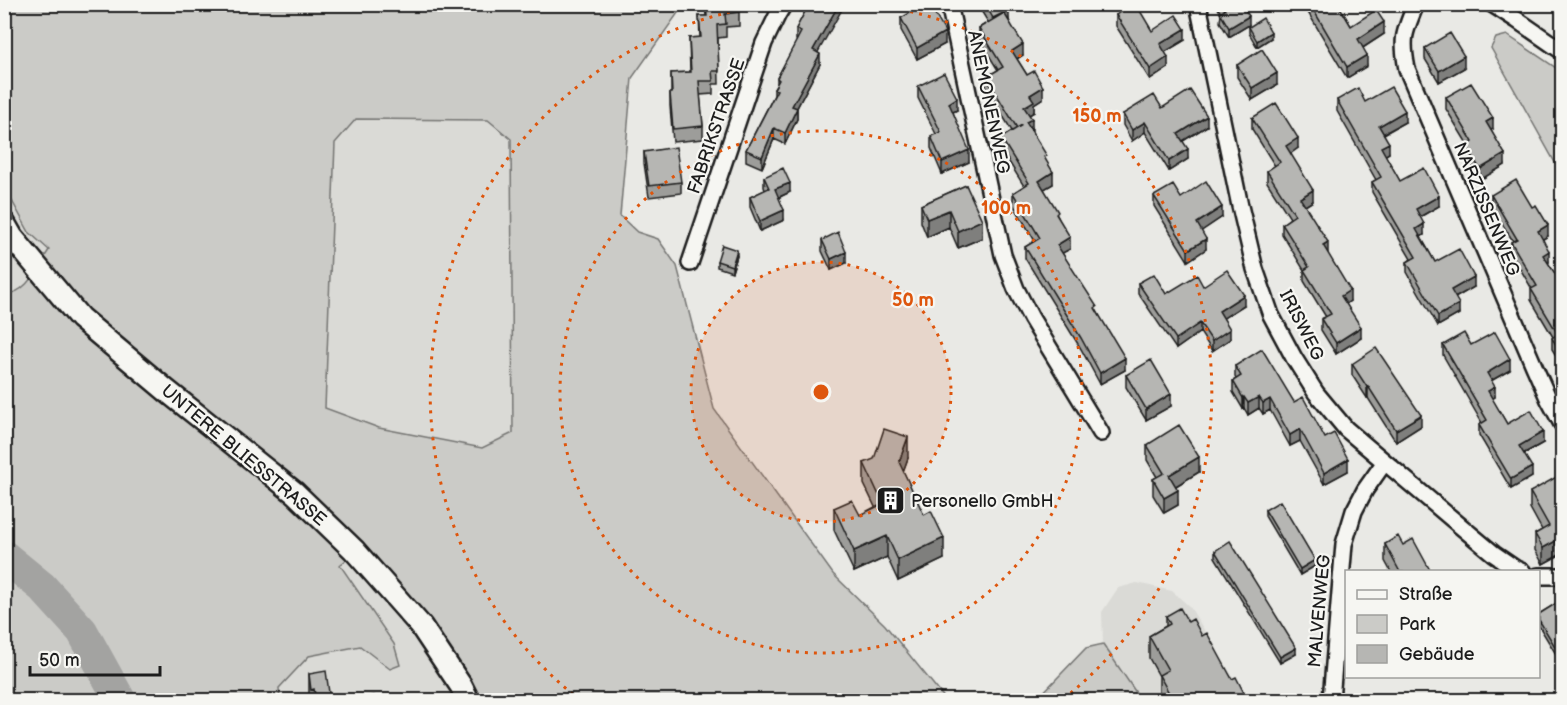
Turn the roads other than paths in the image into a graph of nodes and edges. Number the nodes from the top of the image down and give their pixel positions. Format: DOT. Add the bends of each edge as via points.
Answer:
graph roads {
  1 [pos="784,4"];
  2 [pos="949,4"];
  3 [pos="1198,4"];
  4 [pos="1416,4"];
  5 [pos="1492,4"];
  6 [pos="1563,51"];
  7 [pos="4,223"];
  8 [pos="690,263"];
  9 [pos="1563,424"];
  10 [pos="1101,434"];
  11 [pos="1384,463"];
  12 [pos="1518,570"];
  13 [pos="1540,576"];
  14 [pos="1563,576"];
  15 [pos="468,700"];
  16 [pos="1331,700"];
  1 -- 8 [label="street, FABRIKSTRASSE" via="764,43"];
  2 -- 10 [label="street, ANEMONENWEG" via="1004,255 1016,289"];
  3 -- 11 [label="street, IRISWEG" via="1240,206 1255,269 1272,315 1317,393 1346,429"];
  4 -- 9 [label="street, NARZISSENWEG" via="1405,30 1407,69 1534,366"];
  5 -- 6 [label="street"];
  7 -- 15 [label="main road, UNTERE BLIESSTRASSE" via="80,318 295,493 354,550 421,626"];
  11 -- 12 [label="street, IRISWEG"];
  11 -- 16 [label="street, MALVENWEG" via="1354,511 1344,544"];
  13 -- 14 [label="street"];
}
